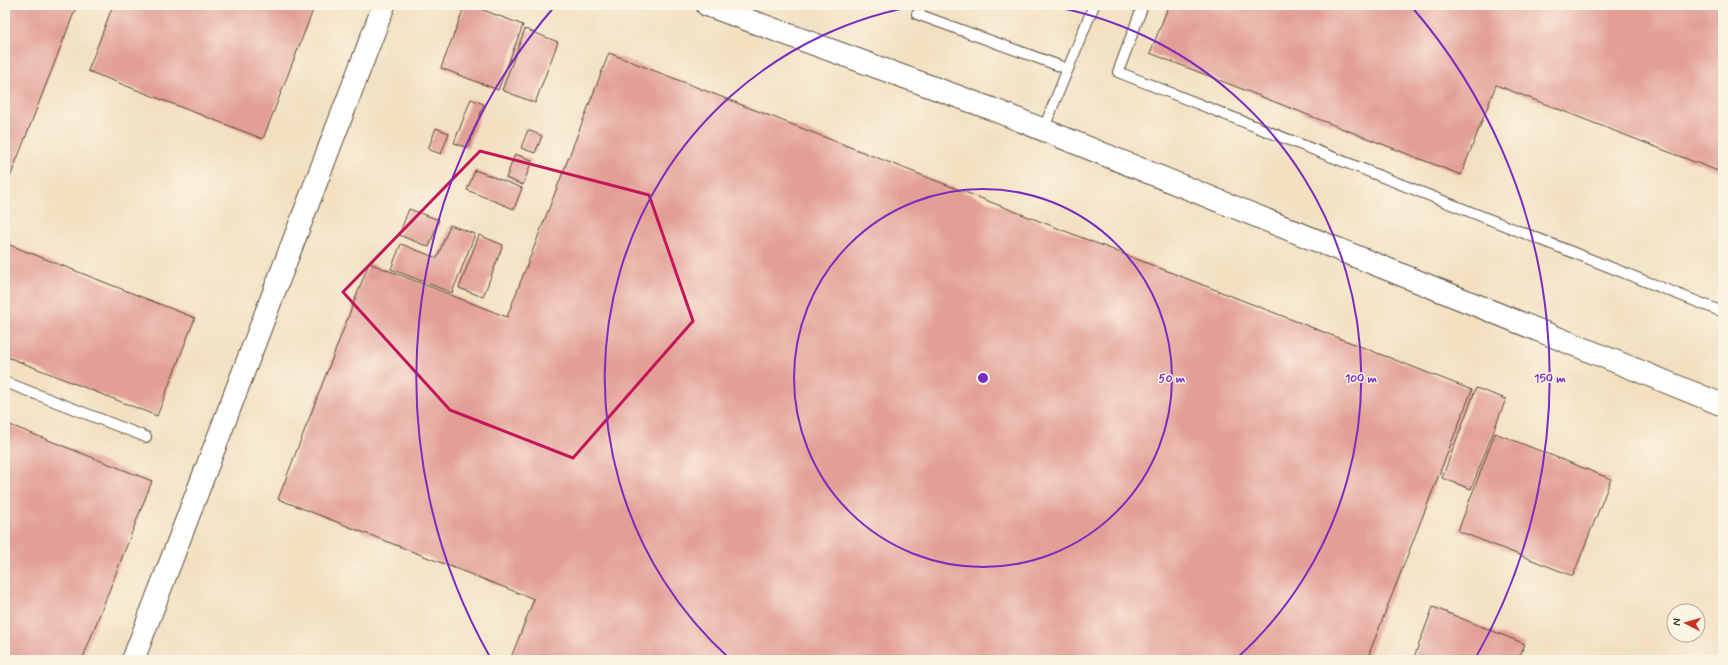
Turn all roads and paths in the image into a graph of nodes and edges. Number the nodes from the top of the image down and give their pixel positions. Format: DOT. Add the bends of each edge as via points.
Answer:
graph roads {
  1 [pos="384,5"];
  2 [pos="707,5"];
  3 [pos="1094,5"];
  4 [pos="1143,5"];
  5 [pos="917,14"];
  6 [pos="1068,69"];
  7 [pos="1043,130"];
  8 [pos="1723,312"];
  9 [pos="5,382"];
  10 [pos="1723,405"];
  11 [pos="146,437"];
  12 [pos="133,660"];
  1 -- 12 [label="street"];
  2 -- 7 [label="street"];
  3 -- 6 [label="lane"];
  4 -- 8 [label="lane" via="1118,72"];
  5 -- 6 [label="lane"];
  6 -- 7 [label="lane"];
  7 -- 10 [label="street"];
  9 -- 11 [label="lane"];
}
